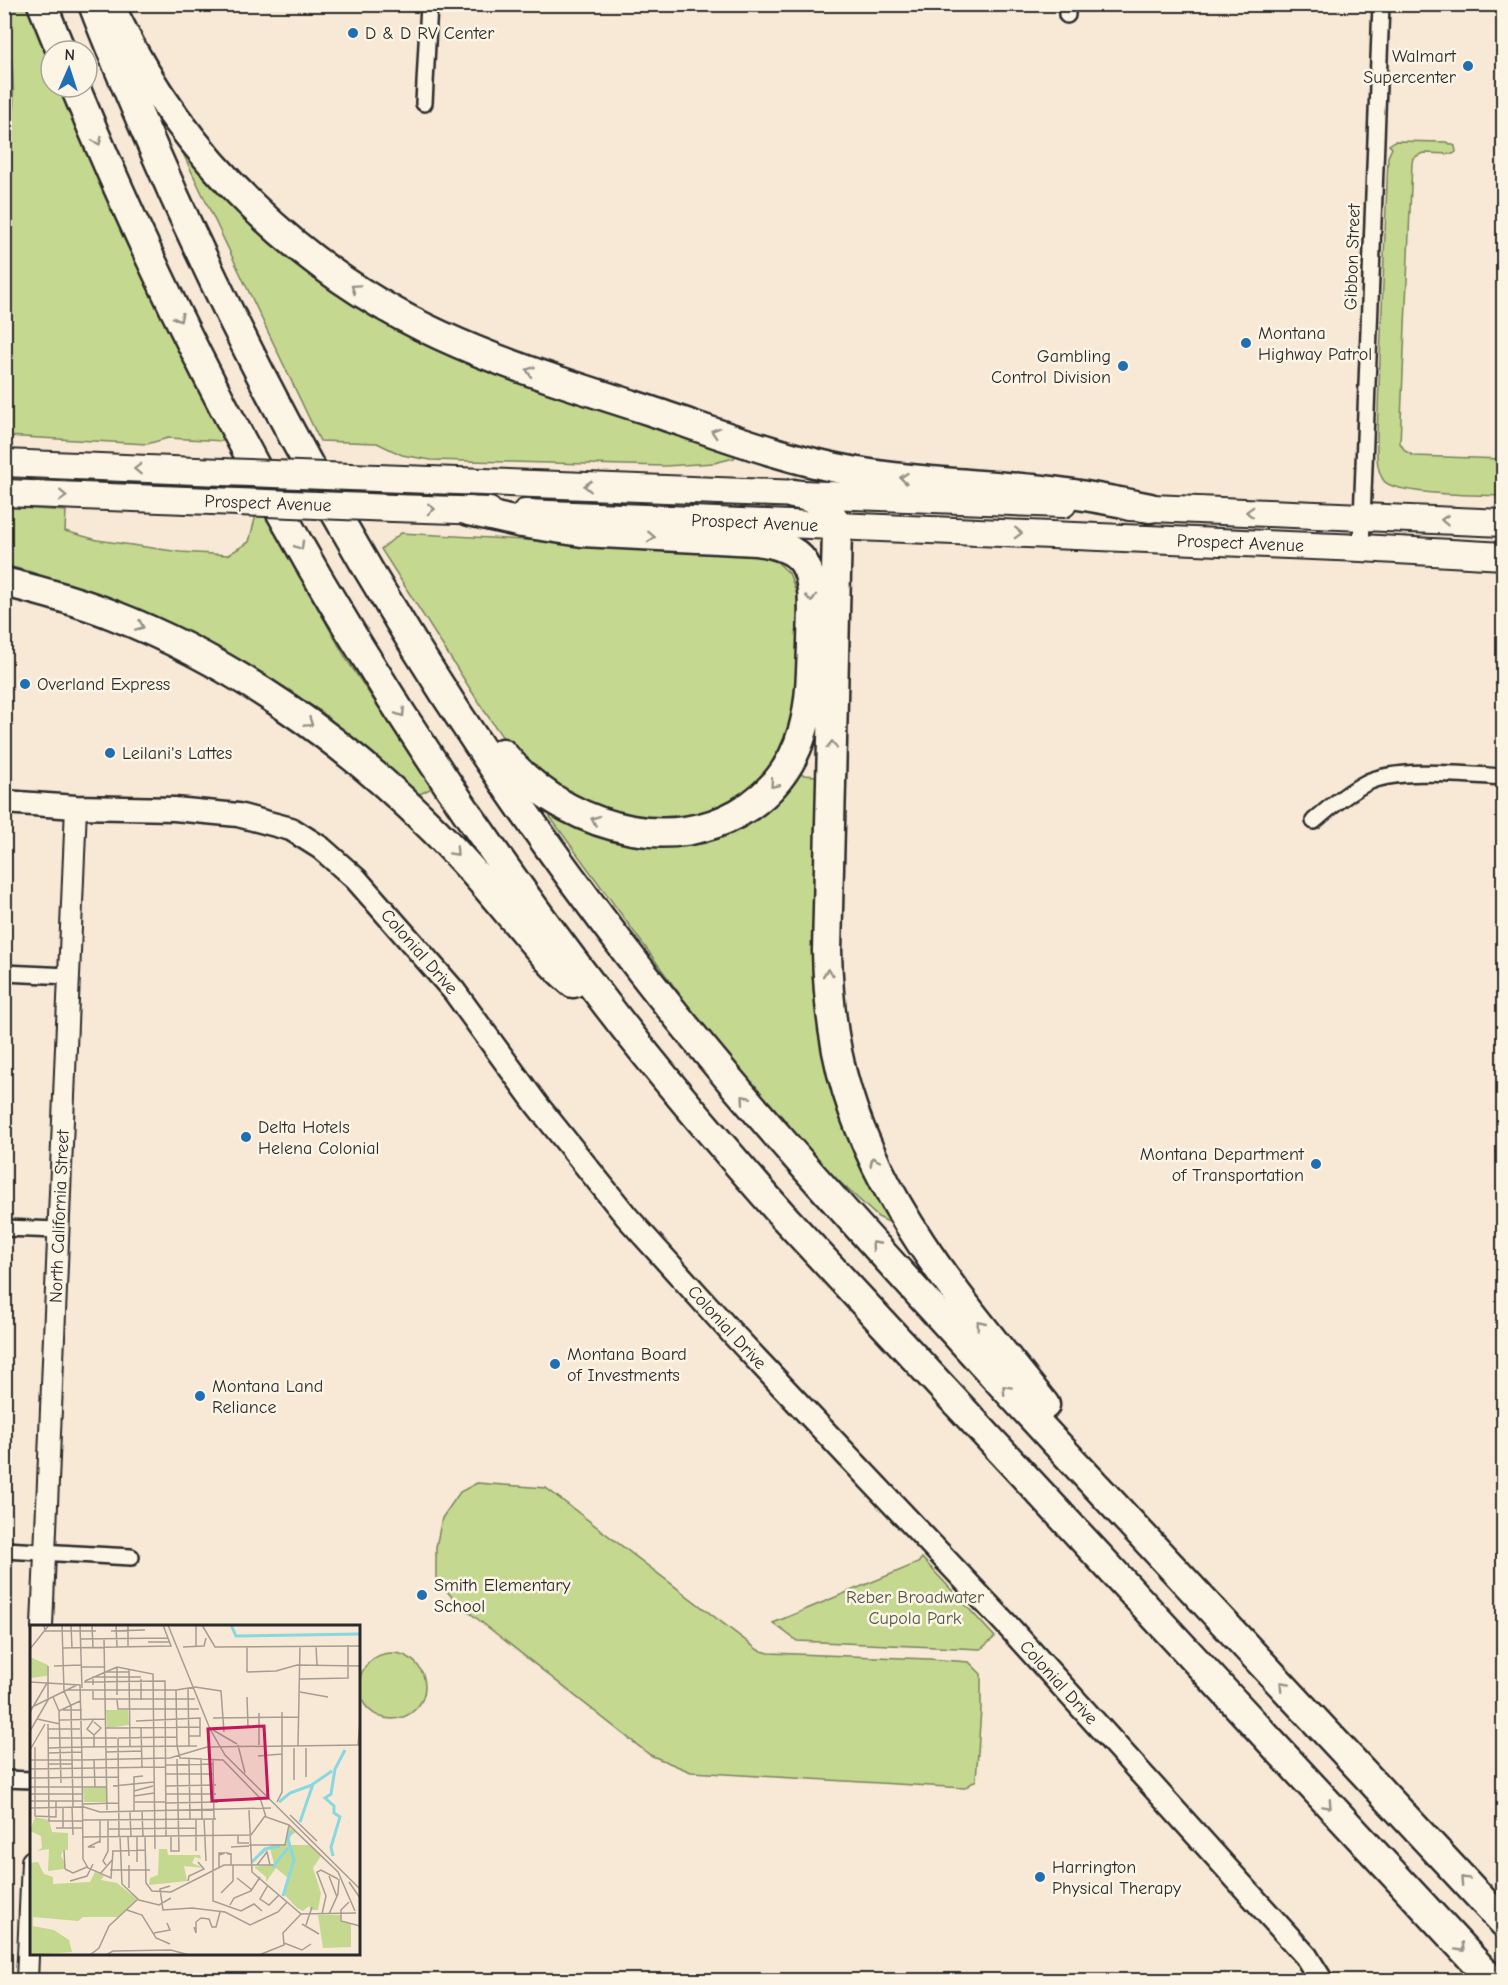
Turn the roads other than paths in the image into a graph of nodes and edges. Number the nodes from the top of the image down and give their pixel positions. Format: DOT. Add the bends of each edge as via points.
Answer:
graph roads {
  1 [pos="42,4"];
  2 [pos="93,4"];
  3 [pos="110,4"];
  4 [pos="429,4"];
  5 [pos="1381,4"];
  6 [pos="56,39"];
  7 [pos="80,99"];
  8 [pos="424,103"];
  9 [pos="4,464"];
  10 [pos="4,493"];
  11 [pos="793,494"];
  12 [pos="1150,508"];
  13 [pos="469,511"];
  14 [pos="1362,516"];
  15 [pos="1503,523"];
  16 [pos="836,525"];
  17 [pos="1361,548"];
  18 [pos="1503,556"];
  19 [pos="4,572"];
  20 [pos="4,582"];
  21 [pos="388,602"];
  22 [pos="112,614"];
  23 [pos="1503,777"];
  24 [pos="4,802"];
  25 [pos="76,807"];
  26 [pos="1314,821"];
  27 [pos="4,973"];
  28 [pos="69,976"];
  29 [pos="608,1006"];
  30 [pos="4,1228"];
  31 [pos="58,1230"];
  32 [pos="1130,1521"];
  33 [pos="4,1550"];
  34 [pos="46,1552"];
  35 [pos="131,1557"];
  36 [pos="42,1625"];
  37 [pos="4,1779"];
  38 [pos="30,1780"];
  39 [pos="30,1909"];
  40 [pos="1503,1923"];
  41 [pos="27,1980"];
  42 [pos="1321,1980"];
  43 [pos="1492,1980"];
  1 -- 6 [label="highway"];
  2 -- 21 [label="highway" via="160,163 234,322 298,445"];
  12 -- 3 [label="highway, one-way" via="1046,490 884,476 831,467 541,375 432,332 364,294 321,264 238,191 161,96"];
  4 -- 8 [label="street"];
  5 -- 14 [label="street, Gibbon Street"];
  7 -- 29 [label="highway, one-way" via="179,318 302,550 441,774 509,874"];
  11 -- 9 [label="highway, Prospect Avenue, one-way, bridge"];
  10 -- 13 [label="highway, Prospect Avenue, one-way, bridge"];
  11 -- 12 [label="highway, Prospect Avenue"];
  11 -- 16 [label="highway" via="821,504"];
  14 -- 12 [label="highway, Prospect Avenue, one-way"];
  13 -- 16 [label="highway, Prospect Avenue"];
  13 -- 21 [label="highway, one-way" via="522,524 582,532 762,542 796,554 806,568 812,596 809,696 798,744 778,780 760,799 736,815 686,832 629,829 574,811 548,797 503,755"];
  15 -- 14 [label="highway, Prospect Avenue, one-way"];
  14 -- 17 [label="street, Gibbon Street"];
  16 -- 17 [label="highway, Prospect Avenue, one-way"];
  32 -- 16 [label="highway, one-way" via="920,1244 874,1162 846,1090 831,1015 827,951"];
  17 -- 18 [label="highway, Prospect Avenue"];
  19 -- 22 [label="highway" via="62,591"];
  20 -- 22 [label="highway"];
  32 -- 21 [label="highway, one-way" via="857,1226 705,1051 539,832"];
  22 -- 29 [label="highway, one-way" via="230,673 339,746 443,839 557,969"];
  23 -- 26 [label="street" via="1399,774 1368,782"];
  24 -- 25 [label="main road, Colonial Drive"];
  25 -- 28 [label="street, North California Street"];
  25 -- 42 [label="main road, Colonial Drive" via="174,809 269,822 291,829 321,848 356,879 454,991 537,1105 627,1217 1016,1634 1306,1956"];
  27 -- 28 [label="street"];
  28 -- 31 [label="street, North California Street"];
  29 -- 43 [label="highway, one-way" via="814,1250"];
  30 -- 31 [label="street"];
  31 -- 34 [label="street, North California Street"];
  40 -- 32 [label="highway, one-way"];
  33 -- 34 [label="street"];
  34 -- 35 [label="street"];
  34 -- 36 [label="street, North California Street"];
  37 -- 38 [label="street"];
  39 -- 41 [label="street"];
}
